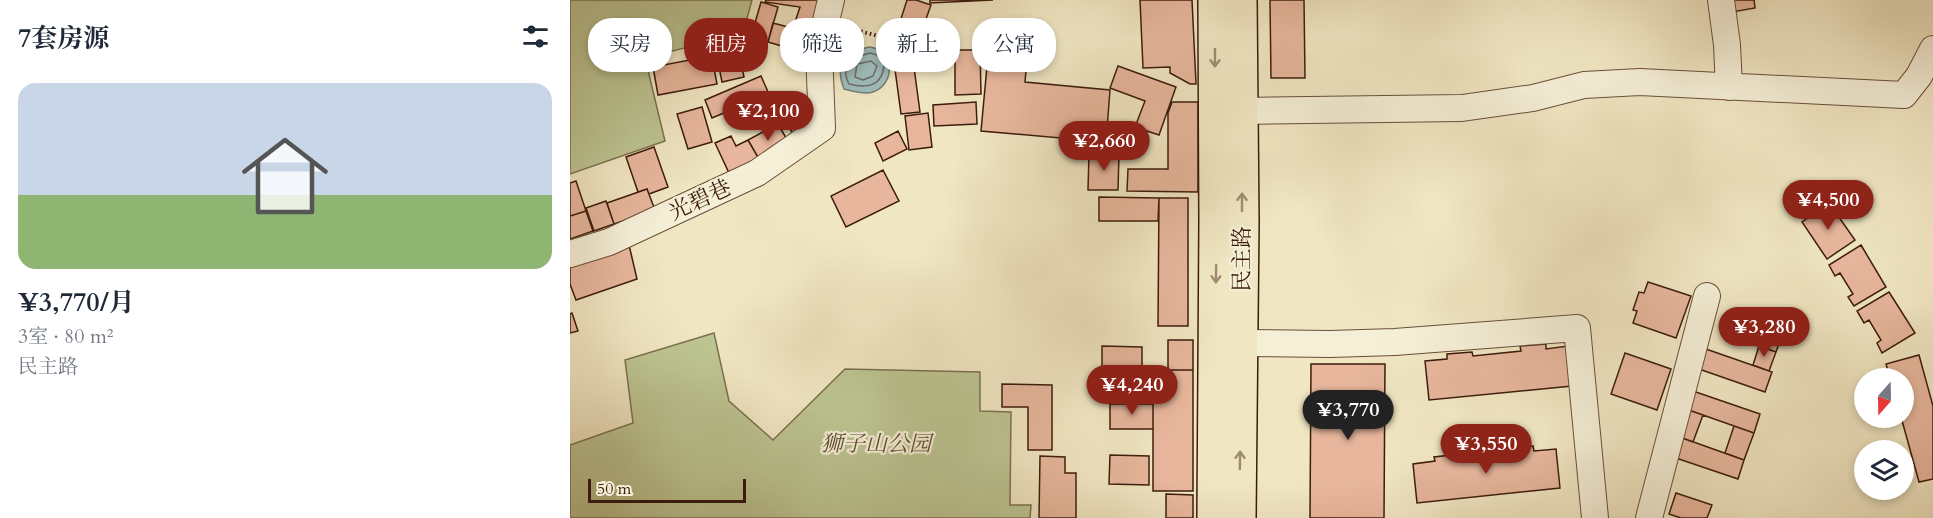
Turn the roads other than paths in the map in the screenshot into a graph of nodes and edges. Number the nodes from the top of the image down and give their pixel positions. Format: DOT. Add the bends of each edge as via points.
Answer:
graph roads {
  1 [pos="1215,0"];
  2 [pos="1240,0"];
  3 [pos="1721,0"];
  4 [pos="830,5"];
  5 [pos="1933,49"];
  6 [pos="1926,77"];
  7 [pos="1729,87"];
  8 [pos="1241,111"];
  9 [pos="570,254"];
  10 [pos="1707,296"];
  11 [pos="1241,343"];
  12 [pos="1214,518"];
  13 [pos="1239,518"];
  14 [pos="1595,518"];
  15 [pos="1648,518"];
  1 -- 12 [label="main road, 民主路, one-way"];
  2 -- 8 [label="main road, 民主路"];
  3 -- 7 [label="street"];
  4 -- 9 [label="street, 光碧巷" via="819,50 822,129 757,173 609,242"];
  5 -- 6 [label="street"];
  6 -- 7 [label="street" via="1904,95"];
  7 -- 8 [label="street" via="1612,83 1462,108"];
  11 -- 8 [label="main road, 民主路, one-way"];
  10 -- 15 [label="street"];
  13 -- 11 [label="main road, 民主路, one-way"];
  11 -- 14 [label="street" via="1395,342 1577,328"];
}
